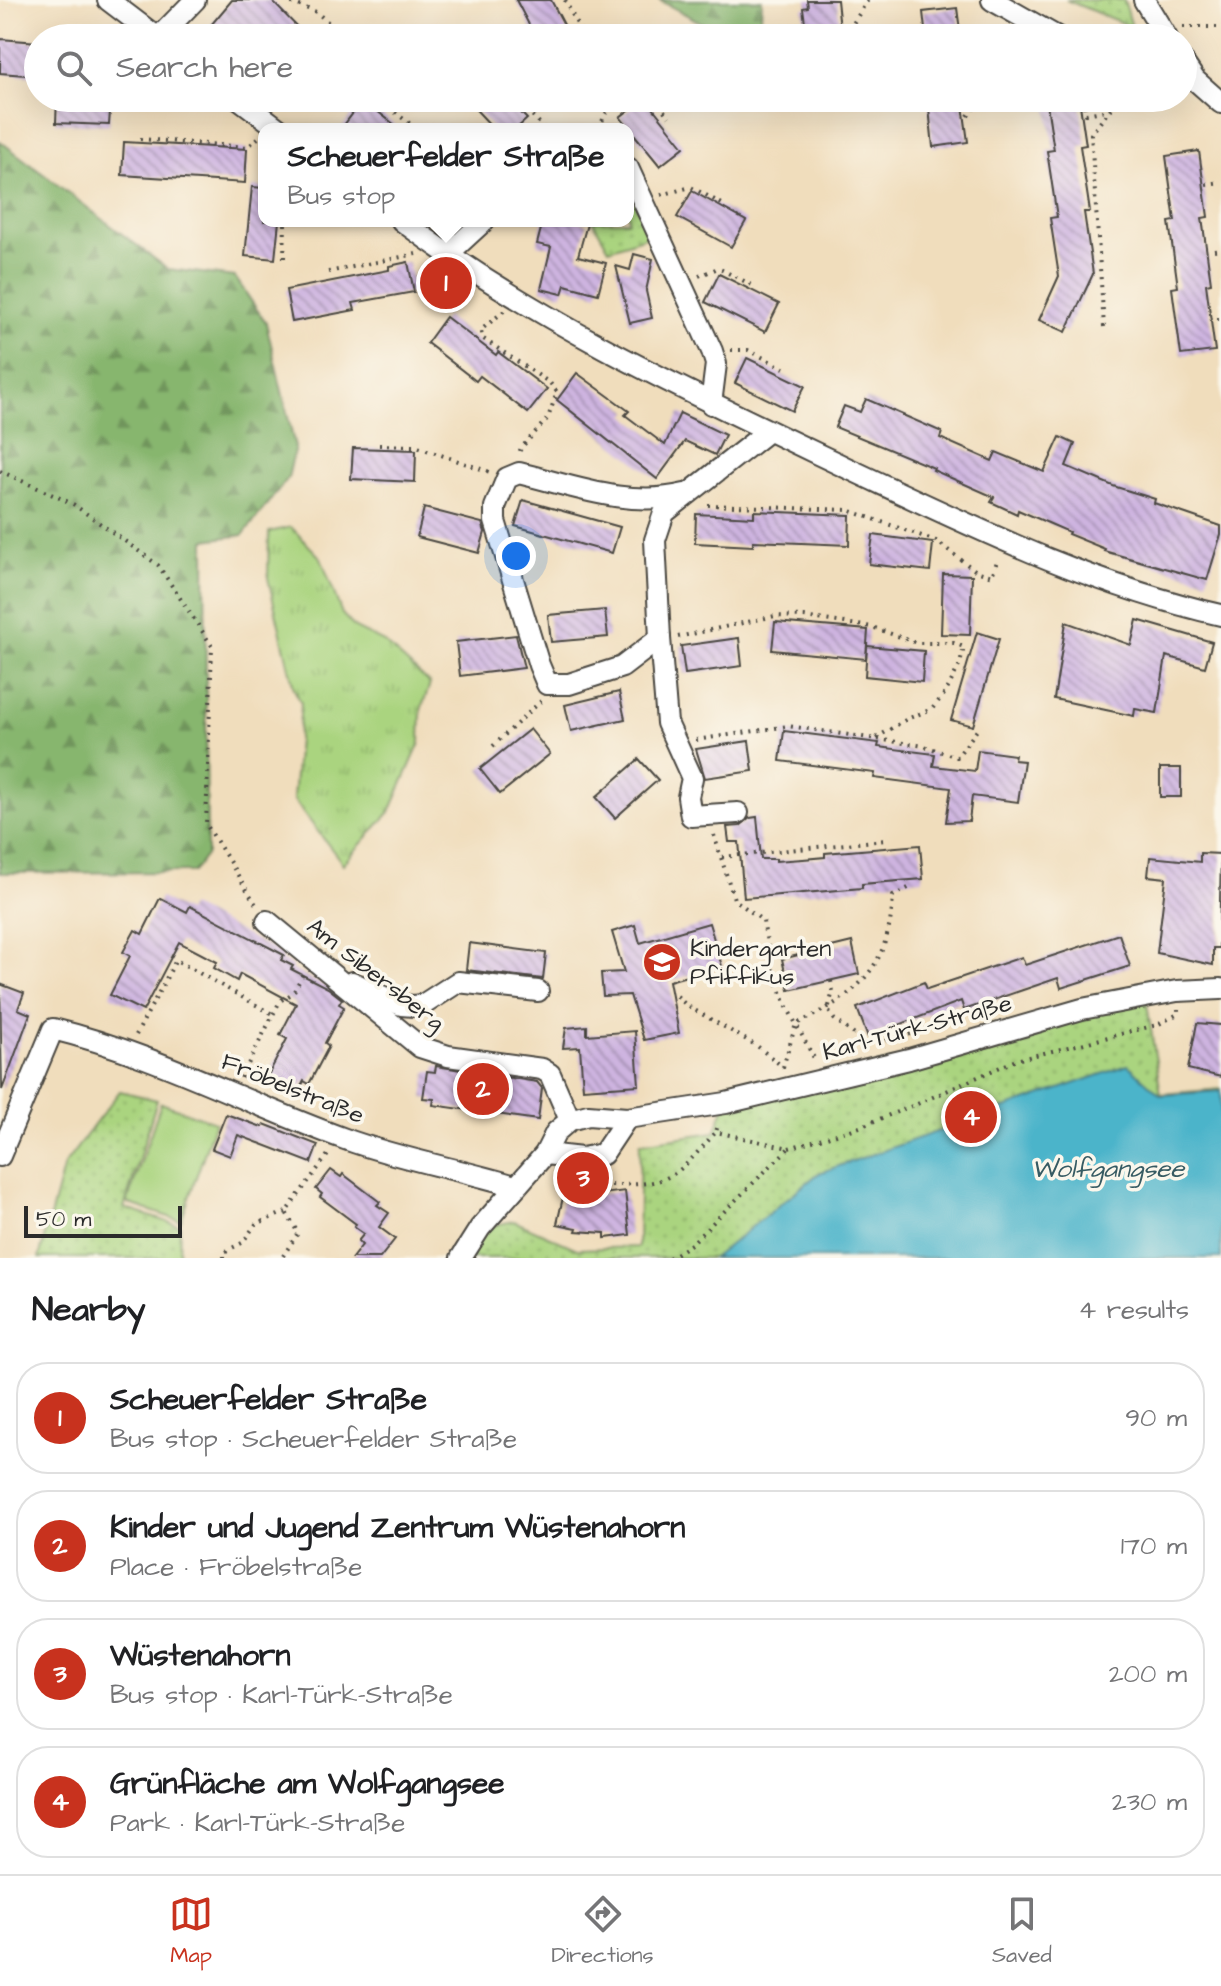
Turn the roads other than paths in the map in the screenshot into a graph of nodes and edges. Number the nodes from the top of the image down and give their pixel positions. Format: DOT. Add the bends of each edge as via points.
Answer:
graph roads {
  1 [pos="108,0"];
  2 [pos="195,0"];
  3 [pos="992,0"];
  4 [pos="1144,0"];
  5 [pos="140,24"];
  6 [pos="172,24"];
  7 [pos="1034,24"];
  8 [pos="1166,24"];
  9 [pos="1197,86"];
  10 [pos="1221,103"];
  11 [pos="634,180"];
  12 [pos="410,227"];
  13 [pos="476,227"];
  14 [pos="444,252"];
  15 [pos="711,404"];
  16 [pos="768,431"];
  17 [pos="685,494"];
  18 [pos="1221,615"];
  19 [pos="660,638"];
  20 [pos="738,813"];
  21 [pos="267,921"];
  22 [pos="323,969"];
  23 [pos="1221,989"];
  24 [pos="538,991"];
  25 [pos="627,1118"];
  26 [pos="570,1120"];
  27 [pos="545,1154"];
  28 [pos="0,1156"];
  29 [pos="515,1186"];
  30 [pos="461,1258"];
  1 -- 5 [label="street"];
  2 -- 6 [label="street"];
  3 -- 7 [label="street"];
  4 -- 8 [label="street"];
  9 -- 10 [label="street"];
  11 -- 15 [label="street" via="712,351 716,364"];
  12 -- 14 [label="street"];
  13 -- 14 [label="street"];
  14 -- 15 [label="street" via="637,368"];
  15 -- 16 [label="street"];
  16 -- 17 [label="street"];
  16 -- 18 [label="street" via="1004,541 1116,584"];
  17 -- 19 [label="street" via="664,513 655,540"];
  17 -- 19 [label="street" via="629,499 513,476 495,507 547,684 569,684 622,667"];
  19 -- 20 [label="street" via="667,723 692,778 691,816"];
  21 -- 22 [label="street, Am Sibersberg"];
  22 -- 24 [label="street" via="401,1005 424,1004 458,982"];
  22 -- 26 [label="street, Am Sibersberg" via="420,1047 542,1069 550,1074"];
  23 -- 25 [label="street, Karl-Türk-Straße" via="1177,991 1082,1009 909,1059 726,1103"];
  25 -- 26 [label="street, Karl-Türk-Straße" via="588,1115"];
  25 -- 27 [label="street" via="603,1154"];
  26 -- 27 [label="street" via="556,1132"];
  27 -- 29 [label="street"];
  28 -- 29 [label="street, Fröbelstraße" via="53,1029 181,1070 341,1138"];
  29 -- 30 [label="street"];
}
